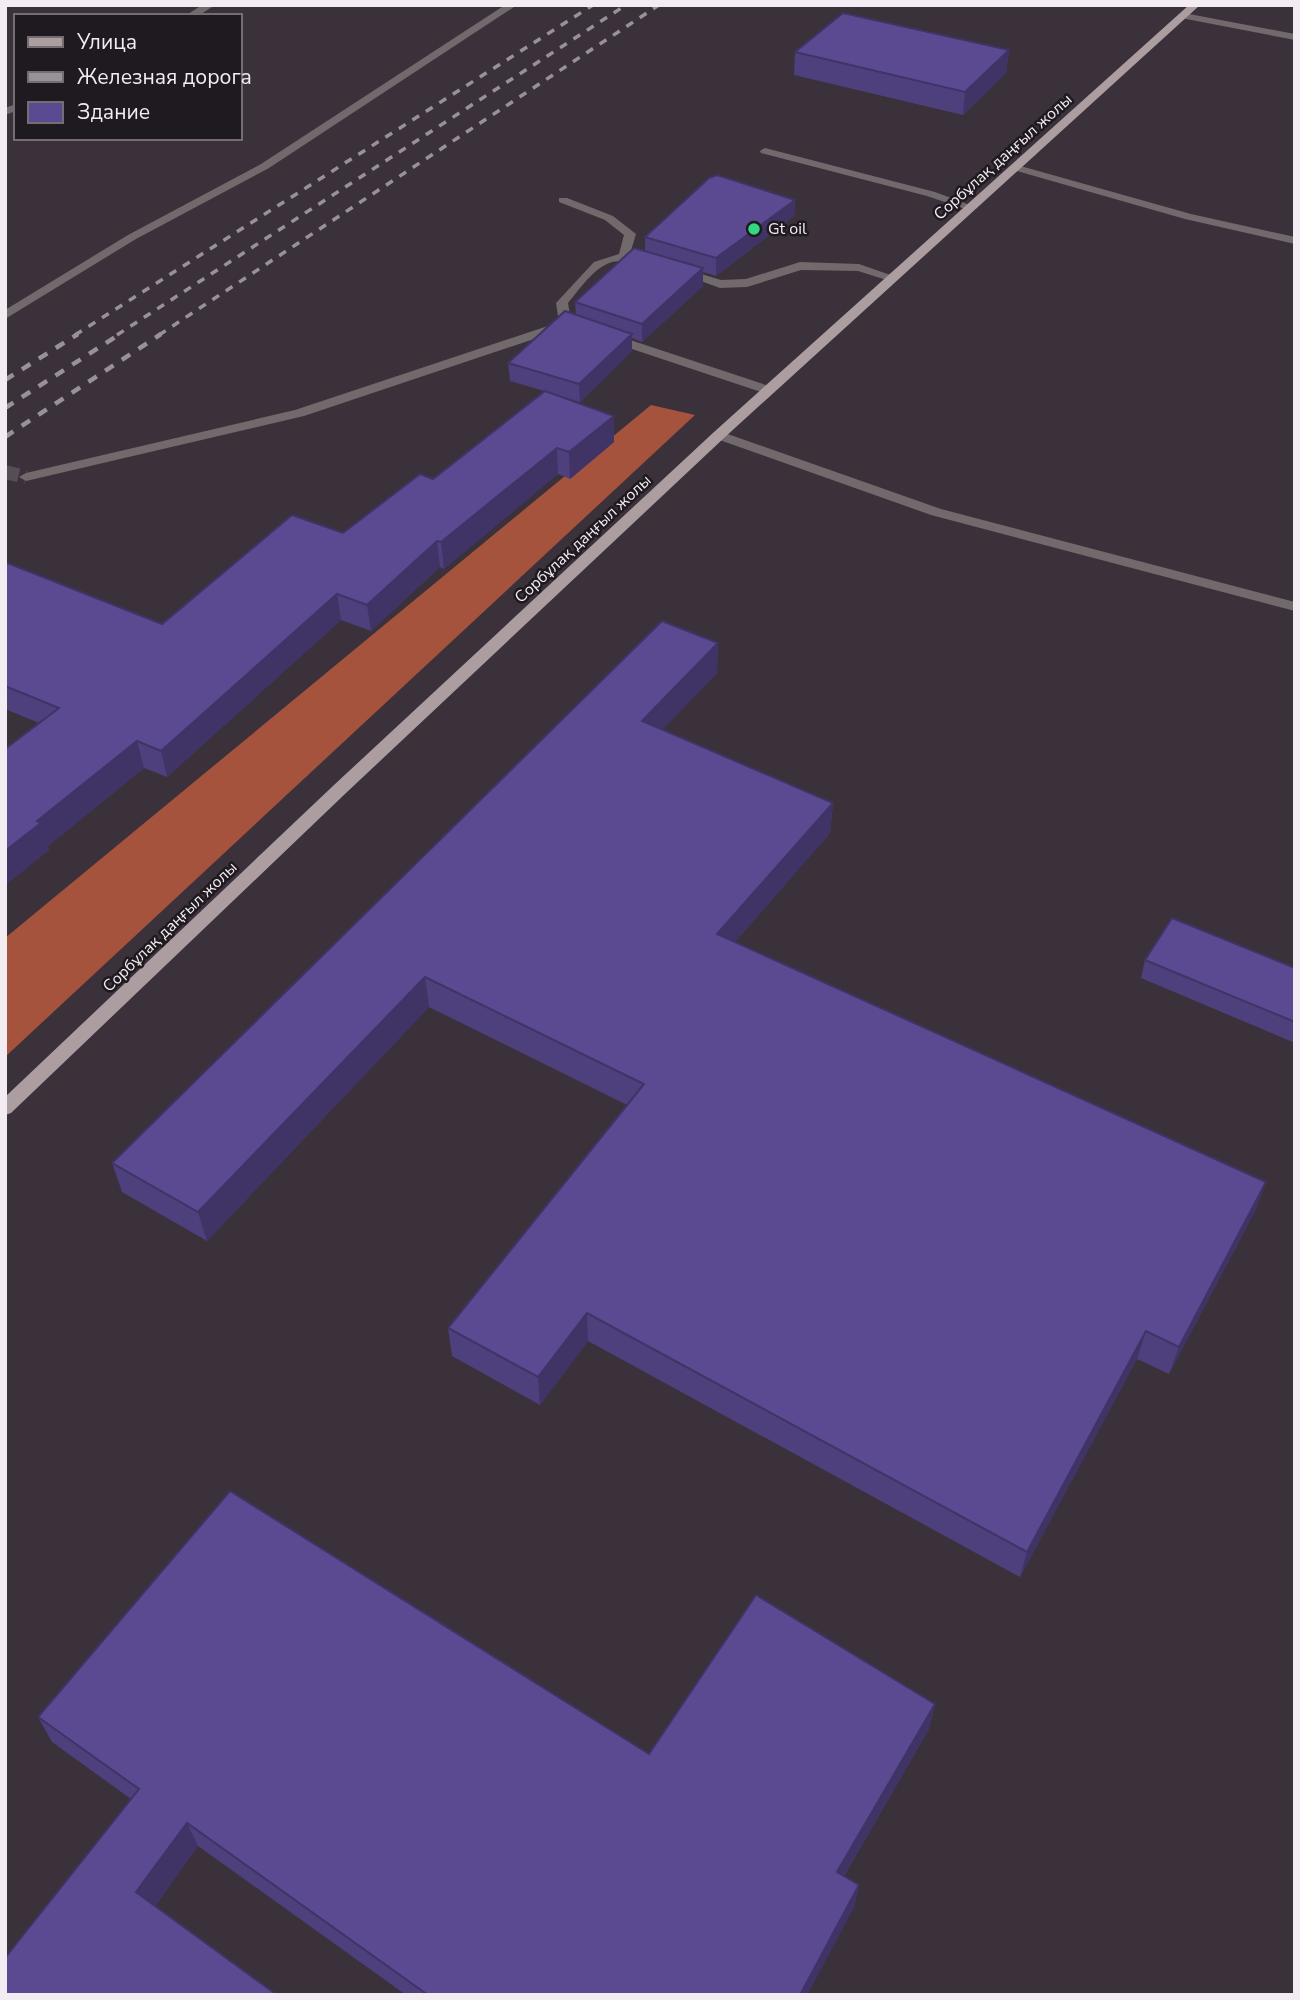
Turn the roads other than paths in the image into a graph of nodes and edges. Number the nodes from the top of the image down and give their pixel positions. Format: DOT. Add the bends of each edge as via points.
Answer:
graph roads {
  1 [pos="210,5"];
  2 [pos="512,5"];
  3 [pos="1195,5"];
  4 [pos="194,14"];
  5 [pos="1184,16"];
  6 [pos="1295,37"];
  7 [pos="765,151"];
  8 [pos="1017,168"];
  9 [pos="563,200"];
  10 [pos="972,208"];
  11 [pos="1295,241"];
  12 [pos="624,255"];
  13 [pos="893,278"];
  14 [pos="5,315"];
  15 [pos="603,335"];
  16 [pos="768,390"];
  17 [pos="719,435"];
  18 [pos="26,477"];
  19 [pos="1295,607"];
  20 [pos="5,1108"];
  1 -- 4 [label="street"];
  2 -- 14 [label="street" via="265,166 132,237"];
  3 -- 5 [label="main road, Сорбұлақ даңғыл жолы"];
  5 -- 6 [label="street"];
  5 -- 8 [label="main road, Сорбұлақ даңғыл жолы"];
  7 -- 10 [label="street"];
  8 -- 10 [label="main road, Сорбұлақ даңғыл жолы"];
  8 -- 11 [label="street"];
  9 -- 12 [label="street" via="608,218 630,234"];
  10 -- 13 [label="main road, Сорбұлақ даңғыл жолы"];
  12 -- 13 [label="street" via="720,284 747,283 800,266 859,268"];
  12 -- 18 [label="street" via="600,261 562,303 572,324 299,413"];
  13 -- 16 [label="main road, Сорбұлақ даңғыл жолы"];
  15 -- 16 [label="street"];
  16 -- 17 [label="main road, Сорбұлақ даңғыл жолы"];
  17 -- 19 [label="street" via="936,512"];
  17 -- 20 [label="main road, Сорбұлақ даңғыл жолы"];
}
